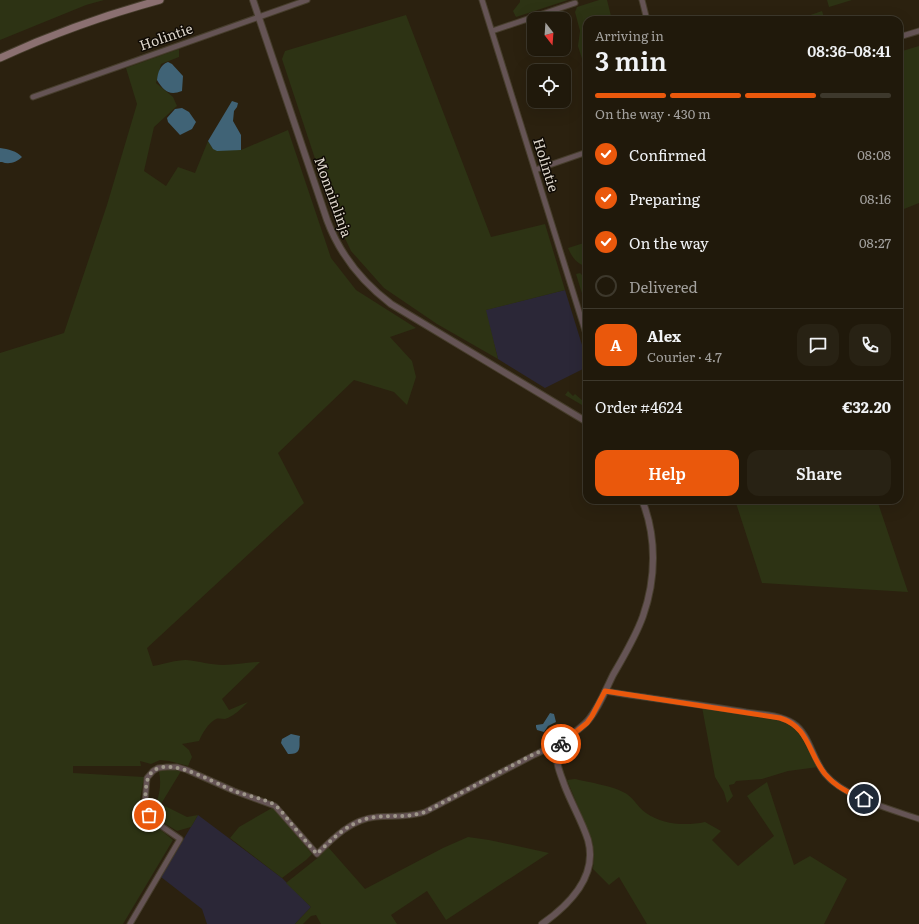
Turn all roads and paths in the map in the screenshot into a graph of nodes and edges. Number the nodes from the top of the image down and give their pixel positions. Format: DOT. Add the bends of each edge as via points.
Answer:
graph roads {
  1 [pos="160,0"];
  2 [pos="253,0"];
  3 [pos="307,0"];
  4 [pos="482,0"];
  5 [pos="642,0"];
  6 [pos="575,3"];
  7 [pos="646,16"];
  8 [pos="258,18"];
  9 [pos="492,31"];
  10 [pos="919,31"];
  11 [pos="903,36"];
  12 [pos="0,58"];
  13 [pos="33,97"];
  14 [pos="583,153"];
  15 [pos="535,170"];
  16 [pos="583,324"];
  17 [pos="583,419"];
  18 [pos="643,504"];
  19 [pos="605,691"];
  20 [pos="559,748"];
  21 [pos="919,819"];
  22 [pos="130,924"];
  23 [pos="542,924"];
  1 -- 12 [label="main road" via="86,22"];
  2 -- 8 [label="street, Monninlinja"];
  3 -- 8 [label="street, Holintie"];
  4 -- 9 [label="street, Holintie"];
  5 -- 7 [label="street"];
  6 -- 9 [label="street"];
  8 -- 13 [label="street, Holintie"];
  8 -- 17 [label="street, Monninlinja" via="326,220 338,247 355,270 372,289 392,304"];
  9 -- 15 [label="street, Holintie"];
  10 -- 11 [label="street"];
  14 -- 15 [label="street"];
  15 -- 16 [label="street, Holintie"];
  18 -- 19 [label="street" via="653,549 650,589 639,626"];
  19 -- 20 [label="street" via="587,723"];
  19 -- 21 [label="street" via="786,719 803,733 819,765 836,785 851,794"];
  20 -- 22 [label="street" via="551,747 534,754 425,812 359,821 340,833 317,854 275,806 177,767 153,770 147,778 146,809 154,821 180,839"];
  20 -- 23 [label="street" via="558,765 567,793 588,840 590,859 585,879 576,893"];
}
